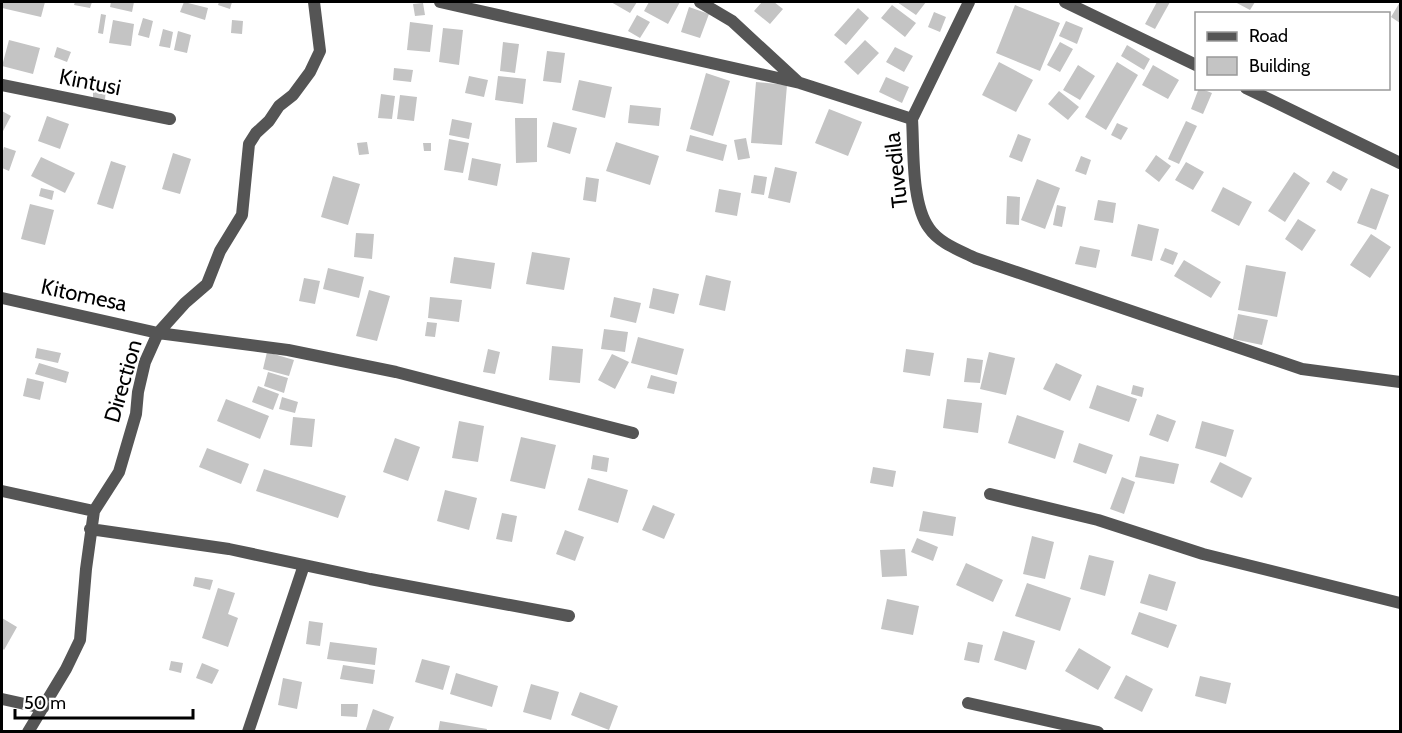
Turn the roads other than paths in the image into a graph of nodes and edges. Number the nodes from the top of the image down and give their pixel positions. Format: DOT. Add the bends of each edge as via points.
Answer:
graph roads {
  1 [pos="314,2"];
  2 [pos="440,2"];
  3 [pos="699,2"];
  4 [pos="969,2"];
  5 [pos="1065,2"];
  6 [pos="1195,64"];
  7 [pos="800,83"];
  8 [pos="2,85"];
  9 [pos="1250,90"];
  10 [pos="170,119"];
  11 [pos="912,119"];
  12 [pos="1401,163"];
  13 [pos="2,298"];
  14 [pos="158,333"];
  15 [pos="1401,382"];
  16 [pos="633,433"];
  17 [pos="2,491"];
  18 [pos="990,494"];
  19 [pos="94,511"];
  20 [pos="90,529"];
  21 [pos="304,565"];
  22 [pos="1401,603"];
  23 [pos="569,615"];
  24 [pos="2,699"];
  25 [pos="968,703"];
  26 [pos="43,708"];
  27 [pos="28,732"];
  28 [pos="248,732"];
  29 [pos="1098,732"];
  1 -- 14 [label="street, Direction" via="320,51 293,95 279,106 249,144 242,215 220,251 207,284"];
  2 -- 7 [label="street, Tuvedila"];
  3 -- 7 [label="street" via="732,21"];
  4 -- 11 [label="street"];
  5 -- 6 [label="street"];
  7 -- 11 [label="street, Tuvedila"];
  8 -- 10 [label="street, Kintusi"];
  9 -- 12 [label="street"];
  11 -- 15 [label="street, Tuvedila" via="920,212 929,229 947,244 975,258 1302,369"];
  13 -- 14 [label="street, Kitomesa"];
  14 -- 16 [label="street, Kitomesa" via="288,350 396,372"];
  14 -- 19 [label="street, Direction" via="145,362 136,414 119,472"];
  17 -- 19 [label="street"];
  18 -- 22 [label="street" via="1098,520 1203,554"];
  19 -- 20 [label="street, Direction"];
  20 -- 21 [label="street" via="229,549"];
  20 -- 26 [label="street, Direction" via="80,640"];
  21 -- 23 [label="street"];
  21 -- 28 [label="street"];
  24 -- 26 [label="street"];
  25 -- 29 [label="street"];
  26 -- 27 [label="street, Direction"];
}
